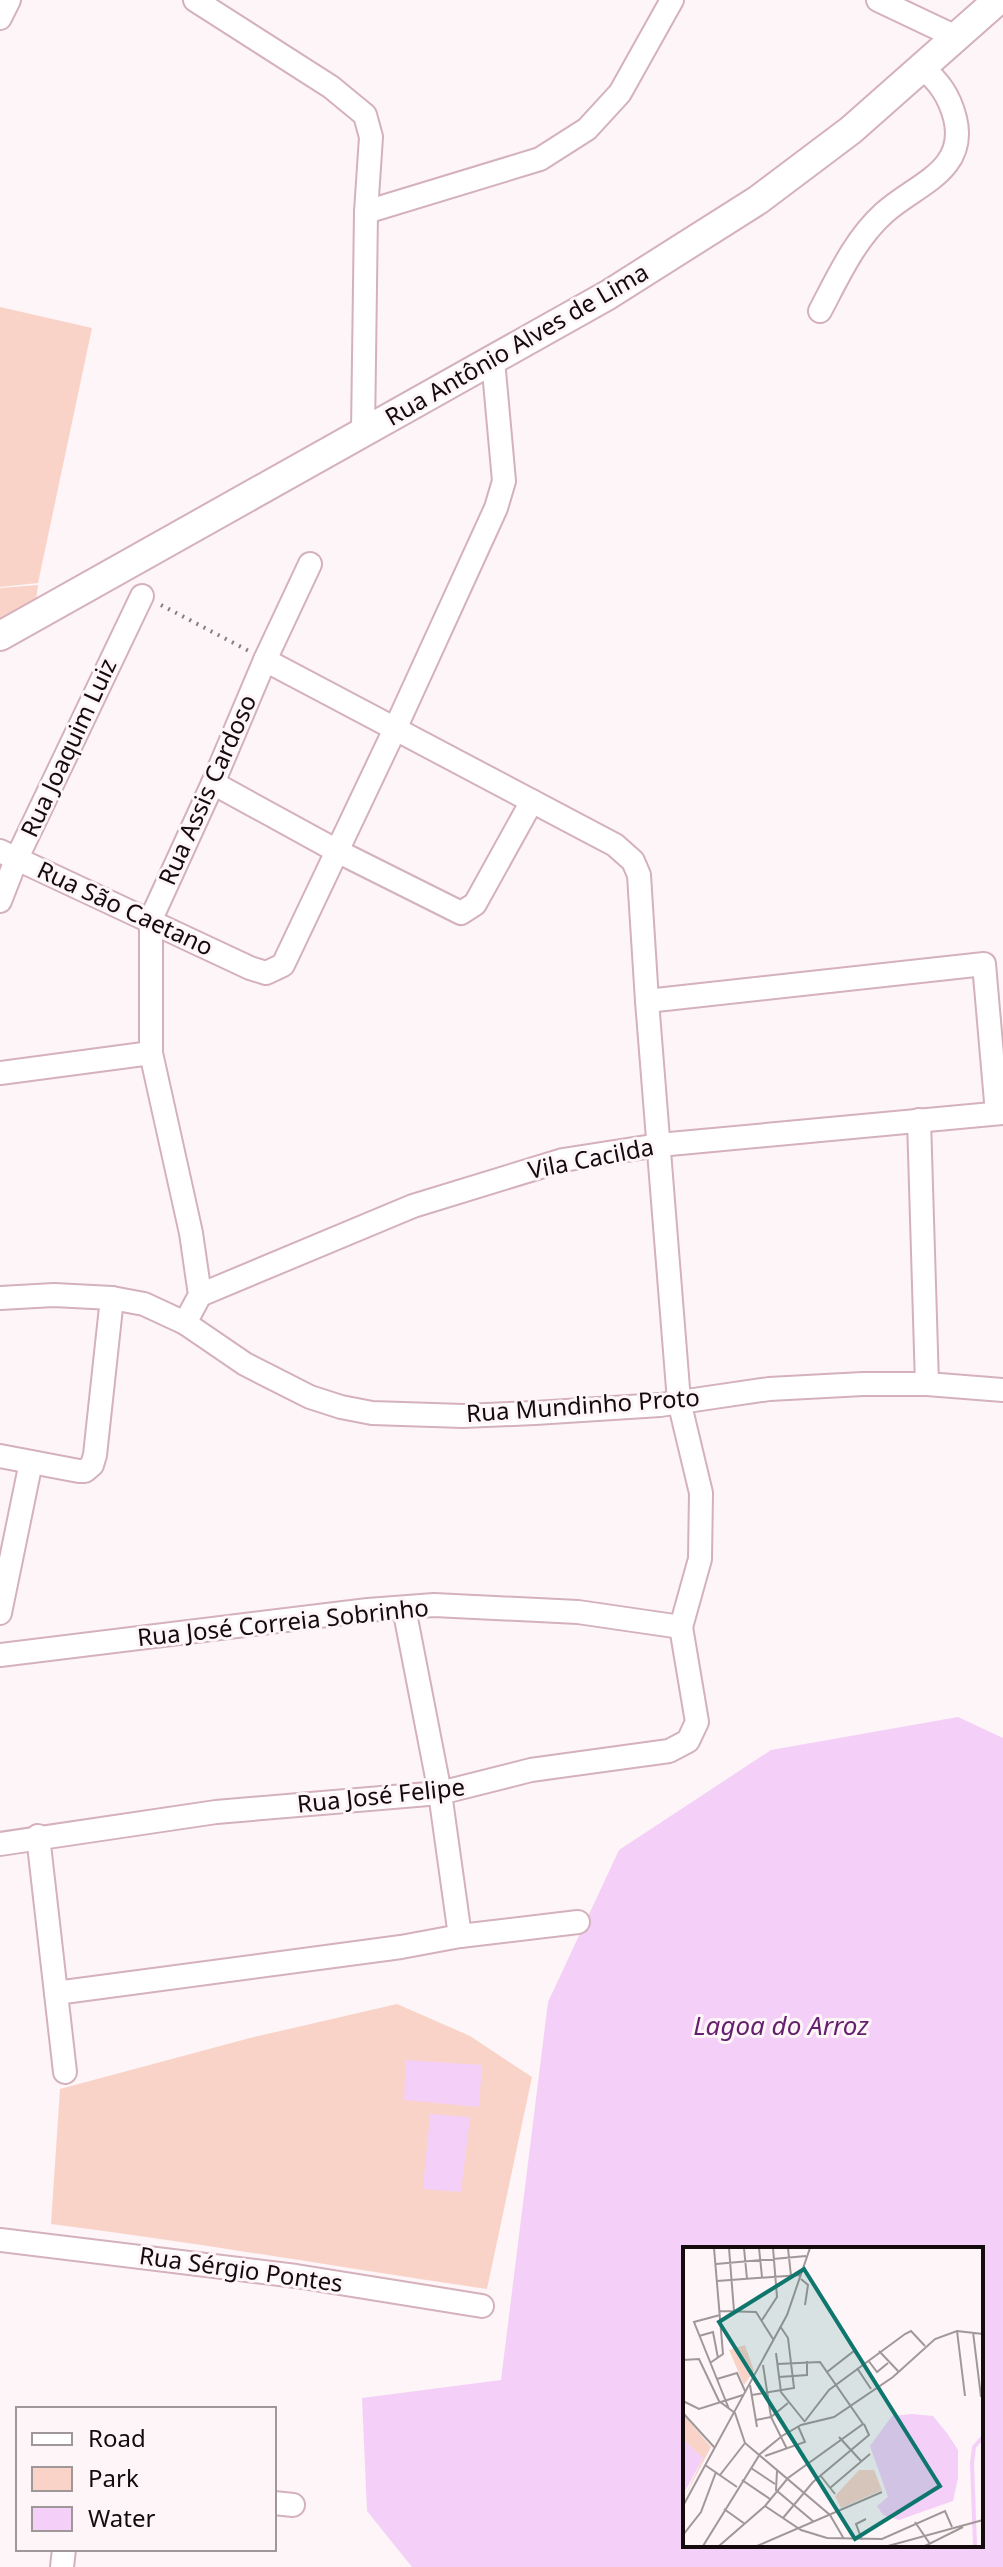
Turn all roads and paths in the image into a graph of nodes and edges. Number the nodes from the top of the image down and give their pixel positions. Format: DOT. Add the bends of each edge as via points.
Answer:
graph roads {
  1 [pos="9,0"];
  2 [pos="195,0"];
  3 [pos="672,0"];
  4 [pos="878,0"];
  5 [pos="998,0"];
  6 [pos="0,18"];
  7 [pos="956,37"];
  8 [pos="922,67"];
  9 [pos="366,212"];
  10 [pos="820,311"];
  11 [pos="493,360"];
  12 [pos="363,433"];
  13 [pos="310,564"];
  14 [pos="142,596"];
  15 [pos="0,636"];
  16 [pos="265,660"];
  17 [pos="395,729"];
  18 [pos="213,783"];
  19 [pos="532,801"];
  20 [pos="337,851"];
  21 [pos="8,855"];
  22 [pos="0,901"];
  23 [pos="151,919"];
  24 [pos="994,963"];
  25 [pos="647,1001"];
  26 [pos="151,1053"];
  27 [pos="0,1073"];
  28 [pos="1000,1113"];
  29 [pos="919,1120"];
  30 [pos="659,1145"];
  31 [pos="200,1295"];
  32 [pos="0,1298"];
  33 [pos="112,1298"];
  34 [pos="185,1323"];
  35 [pos="927,1384"];
  36 [pos="1003,1390"];
  37 [pos="680,1406"];
  38 [pos="0,1456"];
  39 [pos="31,1462"];
  40 [pos="404,1608"];
  41 [pos="0,1613"];
  42 [pos="681,1627"];
  43 [pos="0,1655"];
  44 [pos="440,1793"];
  45 [pos="38,1836"];
  46 [pos="0,1844"];
  47 [pos="578,1922"];
  48 [pos="460,1936"];
  49 [pos="56,1993"];
  50 [pos="65,2072"];
  51 [pos="0,2240"];
  52 [pos="482,2306"];
  1 -- 6 [label="street"];
  2 -- 9 [label="street" via="331,87 365,115 371,137"];
  3 -- 9 [label="street" via="620,93 587,129 540,159"];
  4 -- 7 [label="street"];
  5 -- 7 [label="main road, Rua Antônio Alves de Lima"];
  7 -- 8 [label="main road, Rua Antônio Alves de Lima"];
  8 -- 10 [label="street" via="943,87 954,113 959,136 953,156 870,229"];
  8 -- 11 [label="main road, Rua Antônio Alves de Lima" via="851,130 758,200"];
  9 -- 12 [label="street"];
  11 -- 12 [label="main road, Rua Antônio Alves de Lima"];
  11 -- 17 [label="street" via="504,481"];
  12 -- 15 [label="main road, Rua Antônio Alves de Lima"];
  13 -- 16 [label="street, Rua Assis Cardoso"];
  14 -- 16 [label="path"];
  14 -- 21 [label="street, Rua Joaquim Luiz"];
  16 -- 17 [label="street"];
  16 -- 18 [label="street, Rua Assis Cardoso"];
  17 -- 19 [label="street"];
  17 -- 20 [label="street"];
  18 -- 20 [label="street"];
  18 -- 23 [label="street, Rua Assis Cardoso"];
  19 -- 20 [label="street" via="465,913"];
  19 -- 25 [label="street" via="615,845 633,861 639,875"];
  20 -- 23 [label="street, Rua São Caetano" via="283,965 266,973"];
  21 -- 22 [label="street, Rua Joaquim Luiz"];
  21 -- 23 [label="street, Rua São Caetano"];
  23 -- 26 [label="street"];
  24 -- 25 [label="street"];
  24 -- 28 [label="street"];
  25 -- 30 [label="street"];
  26 -- 27 [label="street"];
  26 -- 31 [label="street"];
  28 -- 29 [label="street, Vila Cacilda"];
  29 -- 30 [label="street, Vila Cacilda"];
  29 -- 35 [label="street"];
  30 -- 31 [label="street, Vila Cacilda" via="563,1160 413,1206"];
  30 -- 37 [label="street"];
  31 -- 34 [label="street"];
  32 -- 33 [label="street, Rua Mundinho Proto"];
  33 -- 34 [label="street, Rua Mundinho Proto" via="144,1304"];
  33 -- 39 [label="street" via="92,1465 85,1471"];
  34 -- 37 [label="street, Rua Mundinho Proto" via="245,1364 310,1397 372,1413 497,1415"];
  35 -- 36 [label="street, Rua Mundinho Proto"];
  35 -- 37 [label="street, Rua Mundinho Proto" via="769,1389"];
  37 -- 42 [label="street" via="701,1493 700,1559"];
  38 -- 39 [label="street"];
  39 -- 41 [label="street"];
  40 -- 42 [label="street, Rua José Correia Sobrinho" via="578,1612"];
  40 -- 43 [label="street, Rua José Correia Sobrinho"];
  40 -- 44 [label="street"];
  42 -- 44 [label="street, Rua José Felipe" via="697,1722 681,1747 531,1770"];
  44 -- 45 [label="street, Rua José Felipe" via="216,1812"];
  44 -- 48 [label="street"];
  45 -- 46 [label="street, Rua José Felipe"];
  45 -- 49 [label="street"];
  47 -- 48 [label="street"];
  48 -- 49 [label="street"];
  49 -- 50 [label="street"];
  51 -- 52 [label="street, Rua Sérgio Pontes" via="296,2276"];
}
